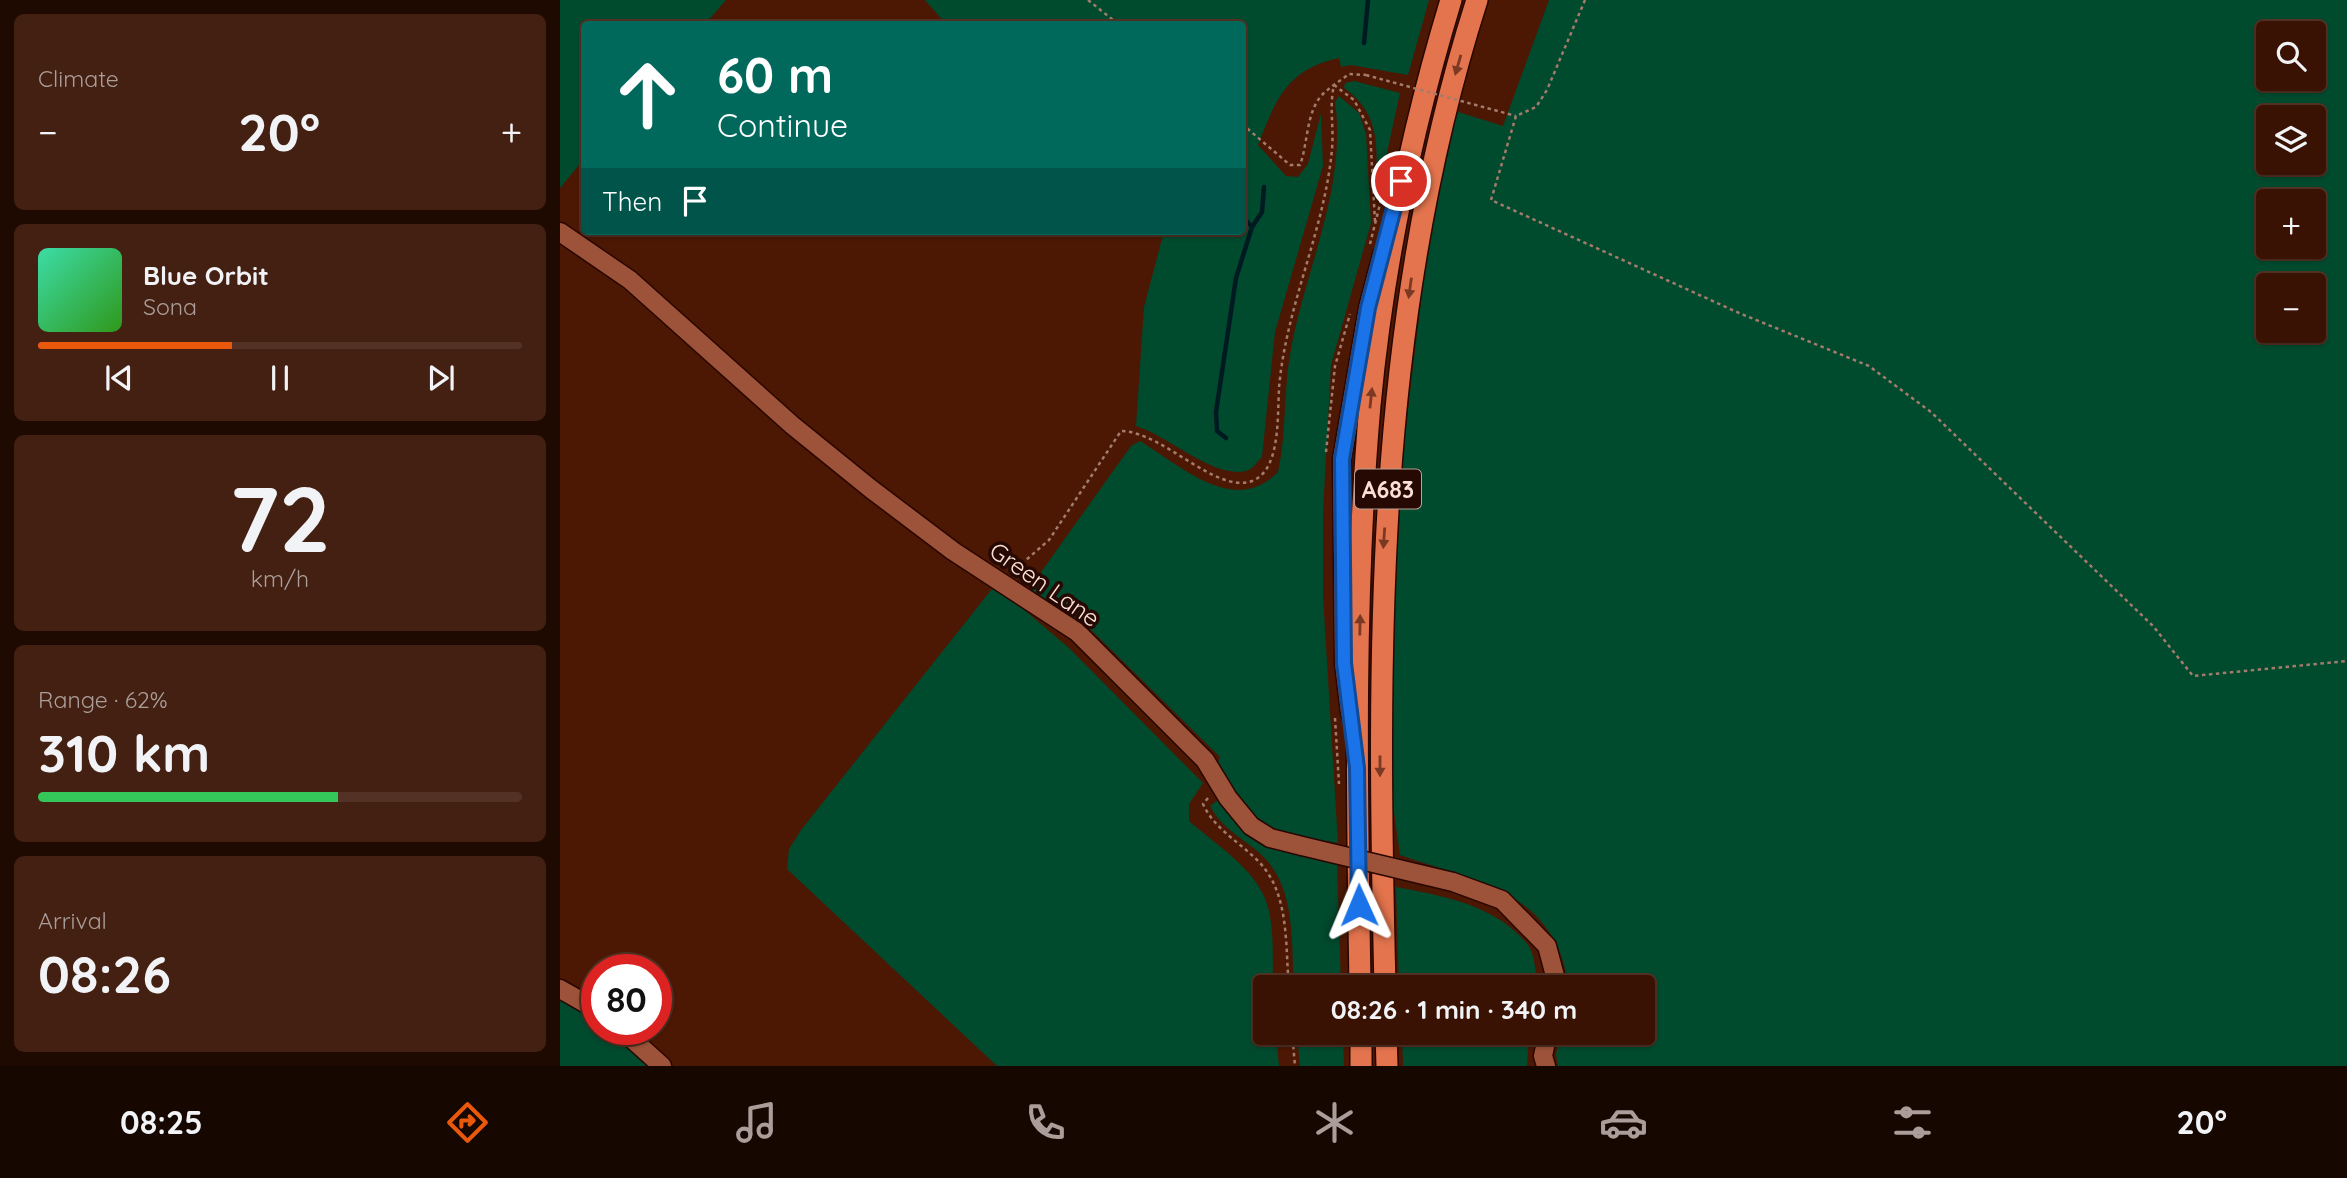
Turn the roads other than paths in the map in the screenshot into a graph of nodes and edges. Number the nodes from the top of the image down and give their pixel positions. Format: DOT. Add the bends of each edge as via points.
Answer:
graph roads {
  1 [pos="1451,0"];
  2 [pos="1477,0"];
  3 [pos="560,232"];
  4 [pos="1360,975"];
  5 [pos="1385,975"];
  6 [pos="1555,975"];
  7 [pos="560,989"];
  8 [pos="581,1001"];
  9 [pos="639,1045"];
  10 [pos="1361,1045"];
  11 [pos="1386,1045"];
  12 [pos="1545,1045"];
  13 [pos="662,1066"];
  14 [pos="1361,1066"];
  15 [pos="1387,1066"];
  16 [pos="1546,1066"];
  4 -- 1 [label="highway, A683, one-way" via="1357,768 1370,404 1396,223 1421,106"];
  2 -- 5 [label="highway, A683, one-way" via="1444,116 1419,229 1395,409 1380,649"];
  3 -- 6 [label="street, Green Lane, bridge" via="630,280 838,463 953,551 1077,632 1205,760 1251,826 1270,838 1452,882 1502,900 1547,946"];
  7 -- 8 [label="street"];
  9 -- 13 [label="street"];
  10 -- 14 [label="highway"];
  11 -- 15 [label="highway"];
  12 -- 16 [label="street"];
}
